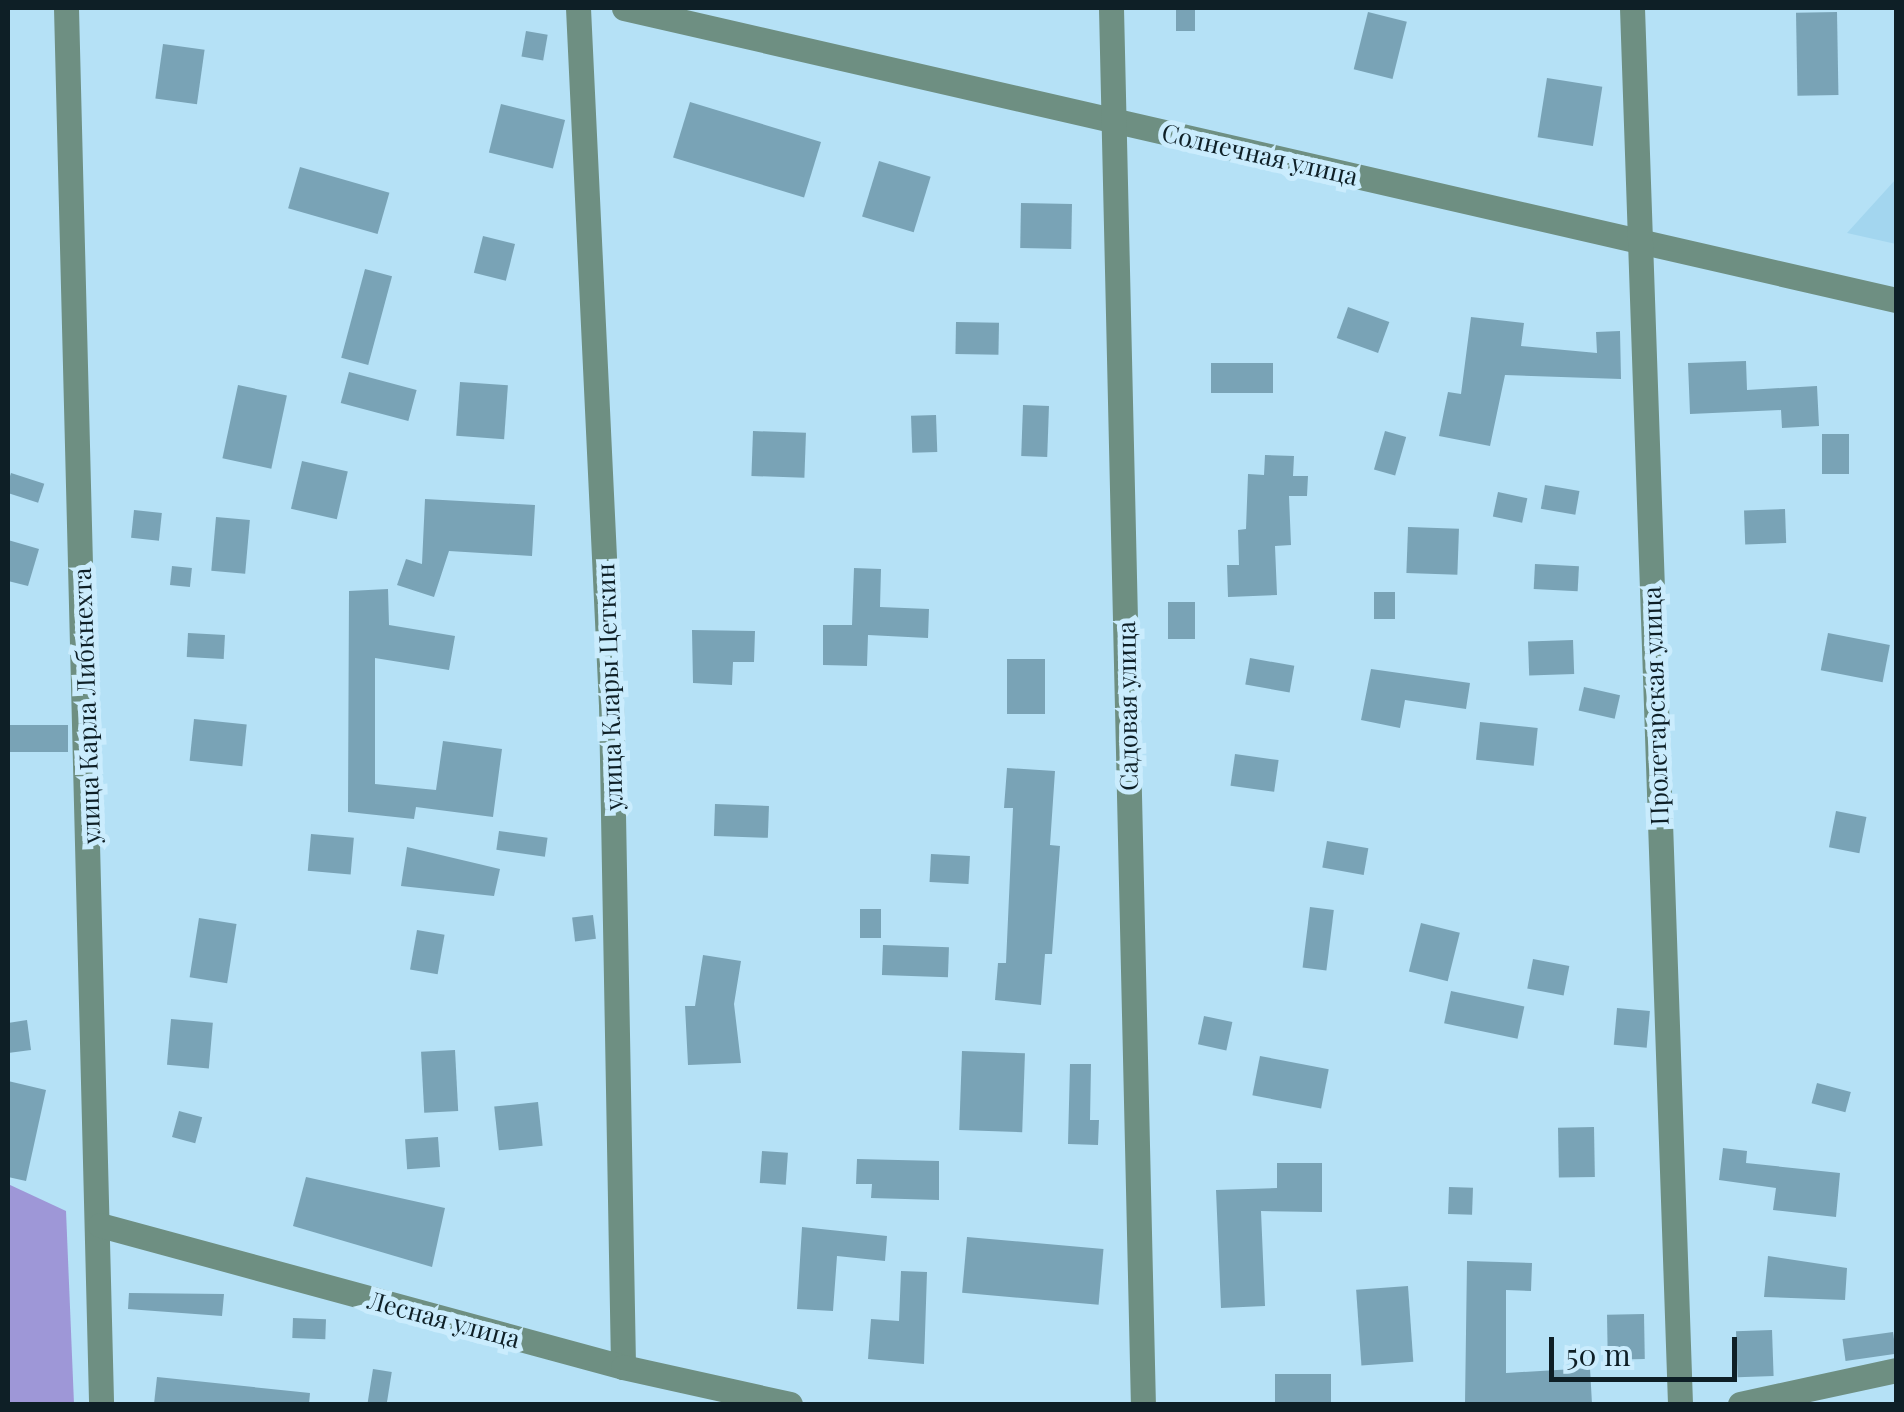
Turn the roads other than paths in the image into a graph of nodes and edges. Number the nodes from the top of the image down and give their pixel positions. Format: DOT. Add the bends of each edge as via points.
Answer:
graph roads {
  1 [pos="66,8"];
  2 [pos="578,8"];
  3 [pos="624,8"];
  4 [pos="1111,8"];
  5 [pos="1632,8"];
  6 [pos="1114,120"];
  7 [pos="1638,244"];
  8 [pos="1896,300"];
  9 [pos="100,1225"];
  10 [pos="623,1366"];
  11 [pos="1896,1370"];
  12 [pos="102,1404"];
  13 [pos="790,1404"];
  14 [pos="1142,1404"];
  15 [pos="1680,1404"];
  16 [pos="1740,1404"];
  1 -- 9 [label="street, улица Карла Либкнехта"];
  2 -- 10 [label="street, улица Клары Цеткин" via="612,704"];
  3 -- 6 [label="street, Солнечная улица"];
  4 -- 6 [label="street, Садовая улица"];
  5 -- 7 [label="street, Пролетарская улица"];
  6 -- 7 [label="street, Солнечная улица"];
  6 -- 14 [label="street, Садовая улица"];
  7 -- 8 [label="street, Солнечная улица"];
  7 -- 15 [label="street, Пролетарская улица"];
  9 -- 10 [label="street, Лесная улица"];
  9 -- 12 [label="street, улица Карла Либкнехта"];
  10 -- 13 [label="street, Лесная улица"];
  11 -- 16 [label="street"];
}
